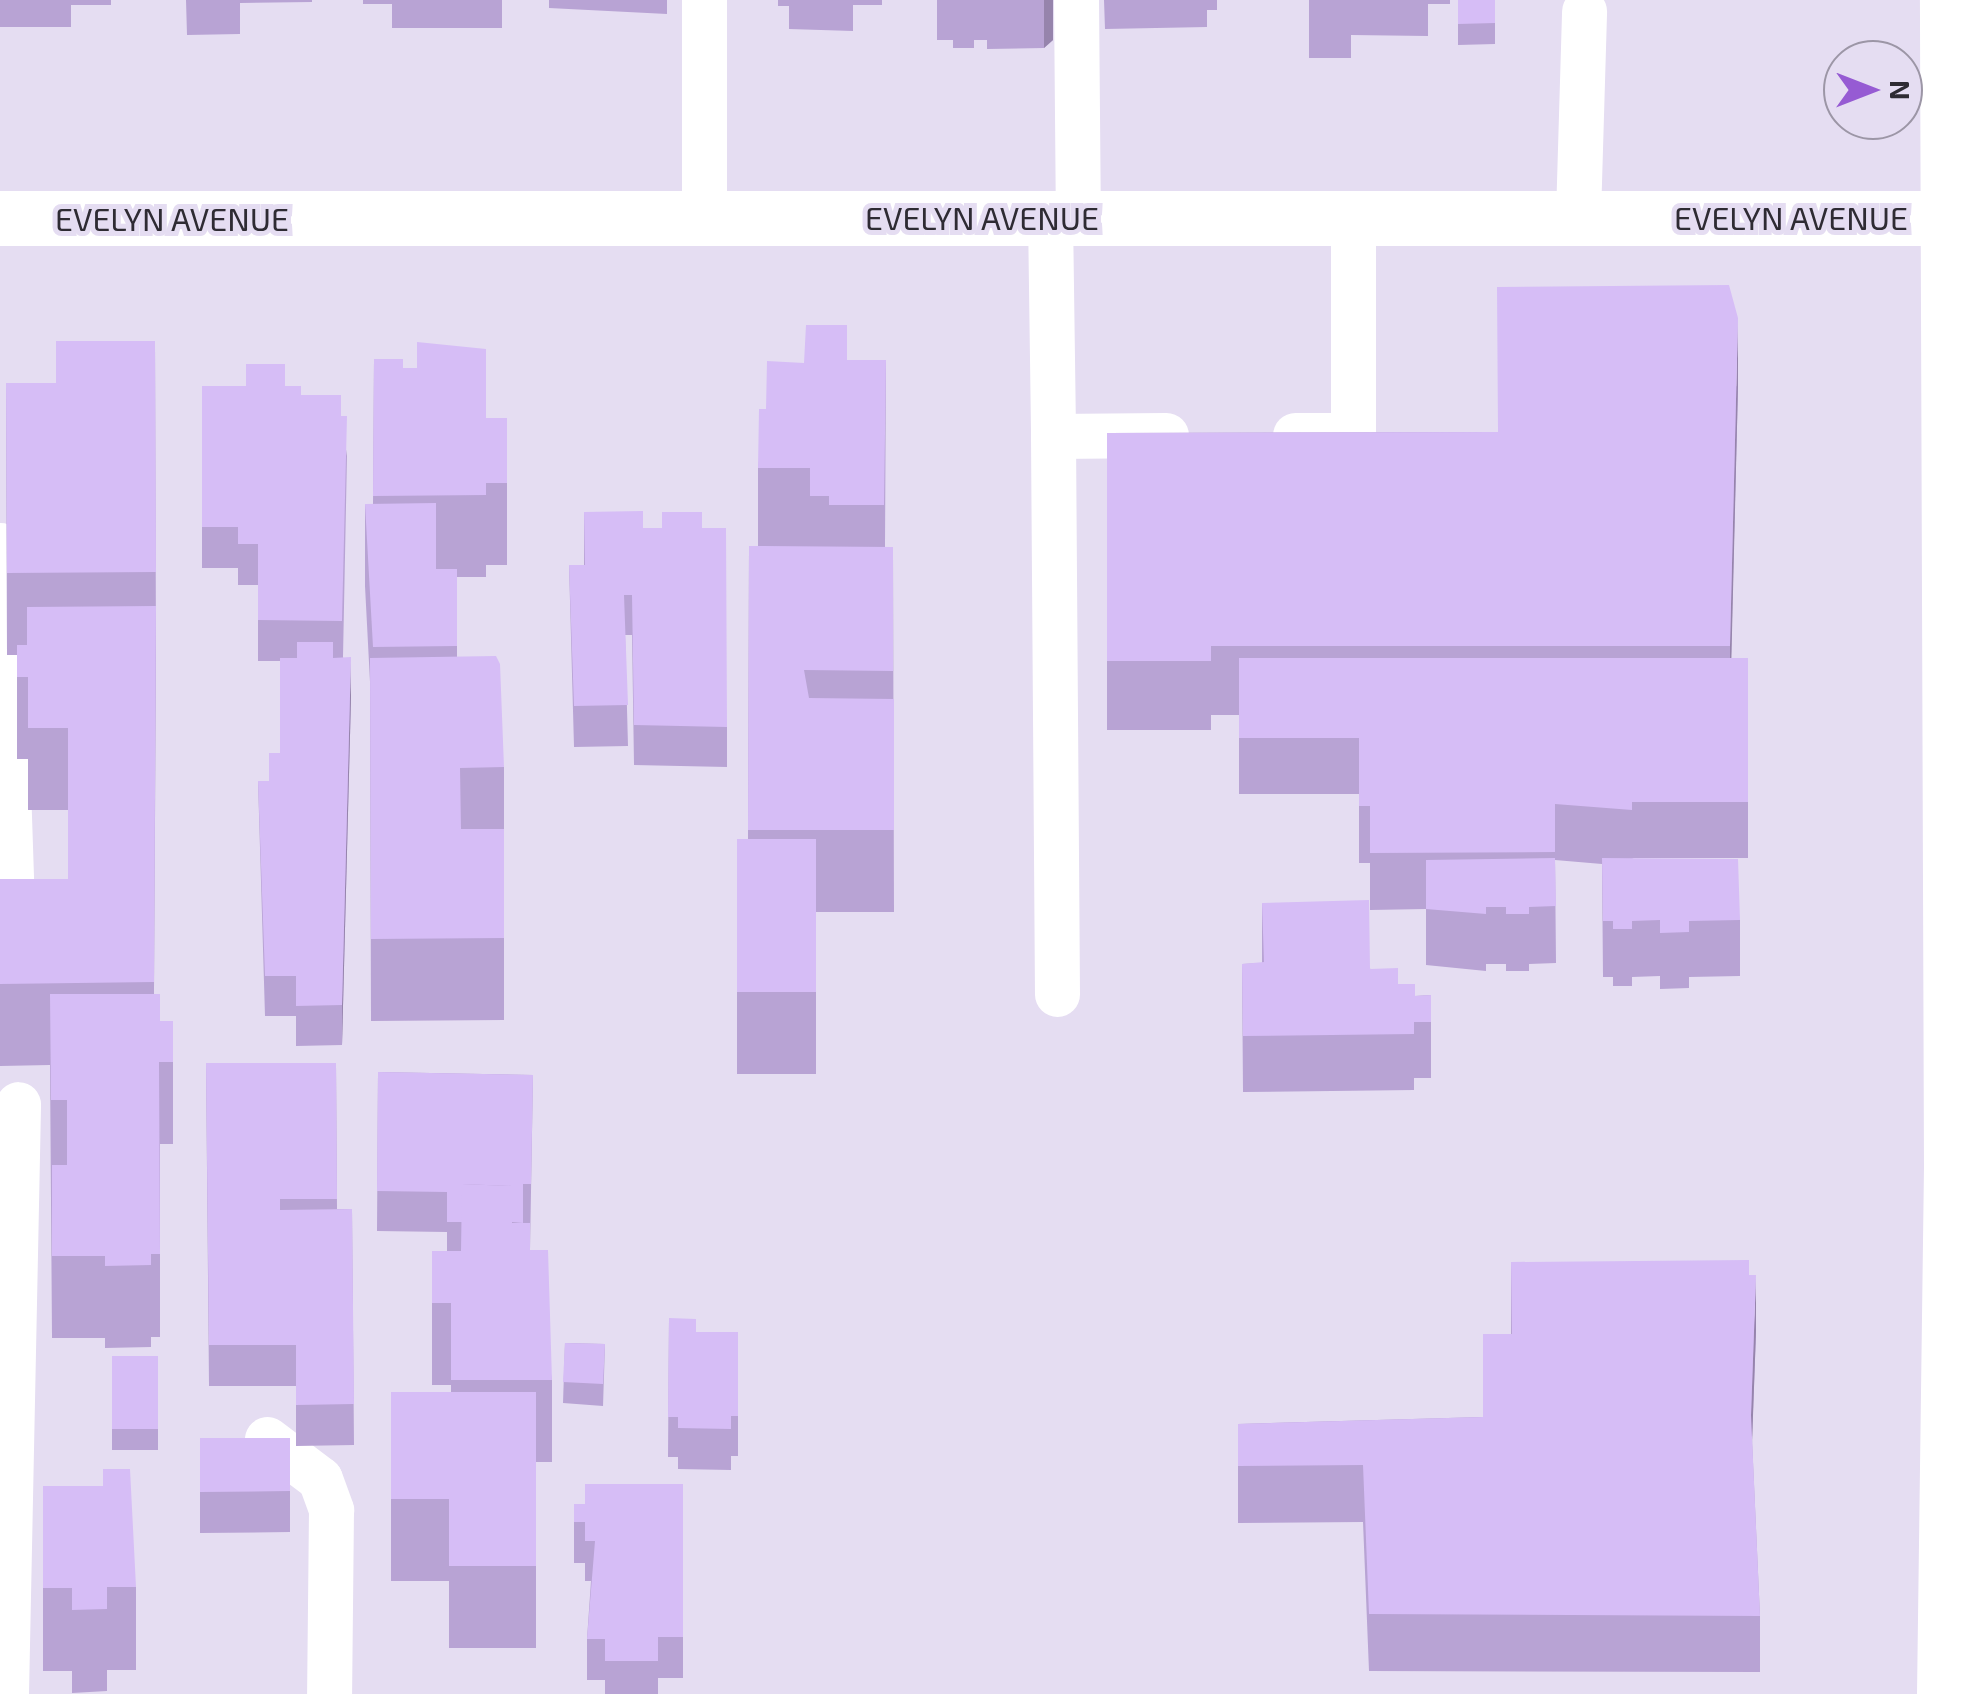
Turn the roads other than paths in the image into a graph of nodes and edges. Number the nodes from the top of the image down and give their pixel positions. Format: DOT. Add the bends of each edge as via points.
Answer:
graph roads {
  1 [pos="704,0"];
  2 [pos="1076,0"];
  3 [pos="1947,0"];
  4 [pos="1584,11"];
  5 [pos="1064,215"];
  6 [pos="1578,216"];
  7 [pos="0,218"];
  8 [pos="1956,218"];
  9 [pos="704,219"];
  10 [pos="1354,220"];
  11 [pos="1203,435"];
  12 [pos="1260,435"];
  13 [pos="1053,436"];
  14 [pos="0,545"];
  15 [pos="12,900"];
  16 [pos="1057,994"];
  17 [pos="18,1104"];
  18 [pos="267,1439"];
  19 [pos="6,1694"];
  20 [pos="330,1694"];
  21 [pos="1944,1694"];
  1 -- 9 [label="lane"];
  2 -- 5 [label="lane"];
  3 -- 8 [label="street"];
  4 -- 6 [label="lane"];
  5 -- 9 [label="street, EVELYN AVENUE"];
  5 -- 10 [label="street, EVELYN AVENUE"];
  5 -- 13 [label="lane"];
  6 -- 8 [label="street, EVELYN AVENUE"];
  6 -- 10 [label="street, EVELYN AVENUE"];
  7 -- 9 [label="street, EVELYN AVENUE"];
  8 -- 21 [label="street"];
  10 -- 12 [label="lane" via="1354,434"];
  11 -- 13 [label="lane"];
  13 -- 16 [label="lane"];
  14 -- 15 [label="lane"];
  17 -- 19 [label="lane"];
  18 -- 20 [label="lane" via="320,1479 332,1510"];
}
